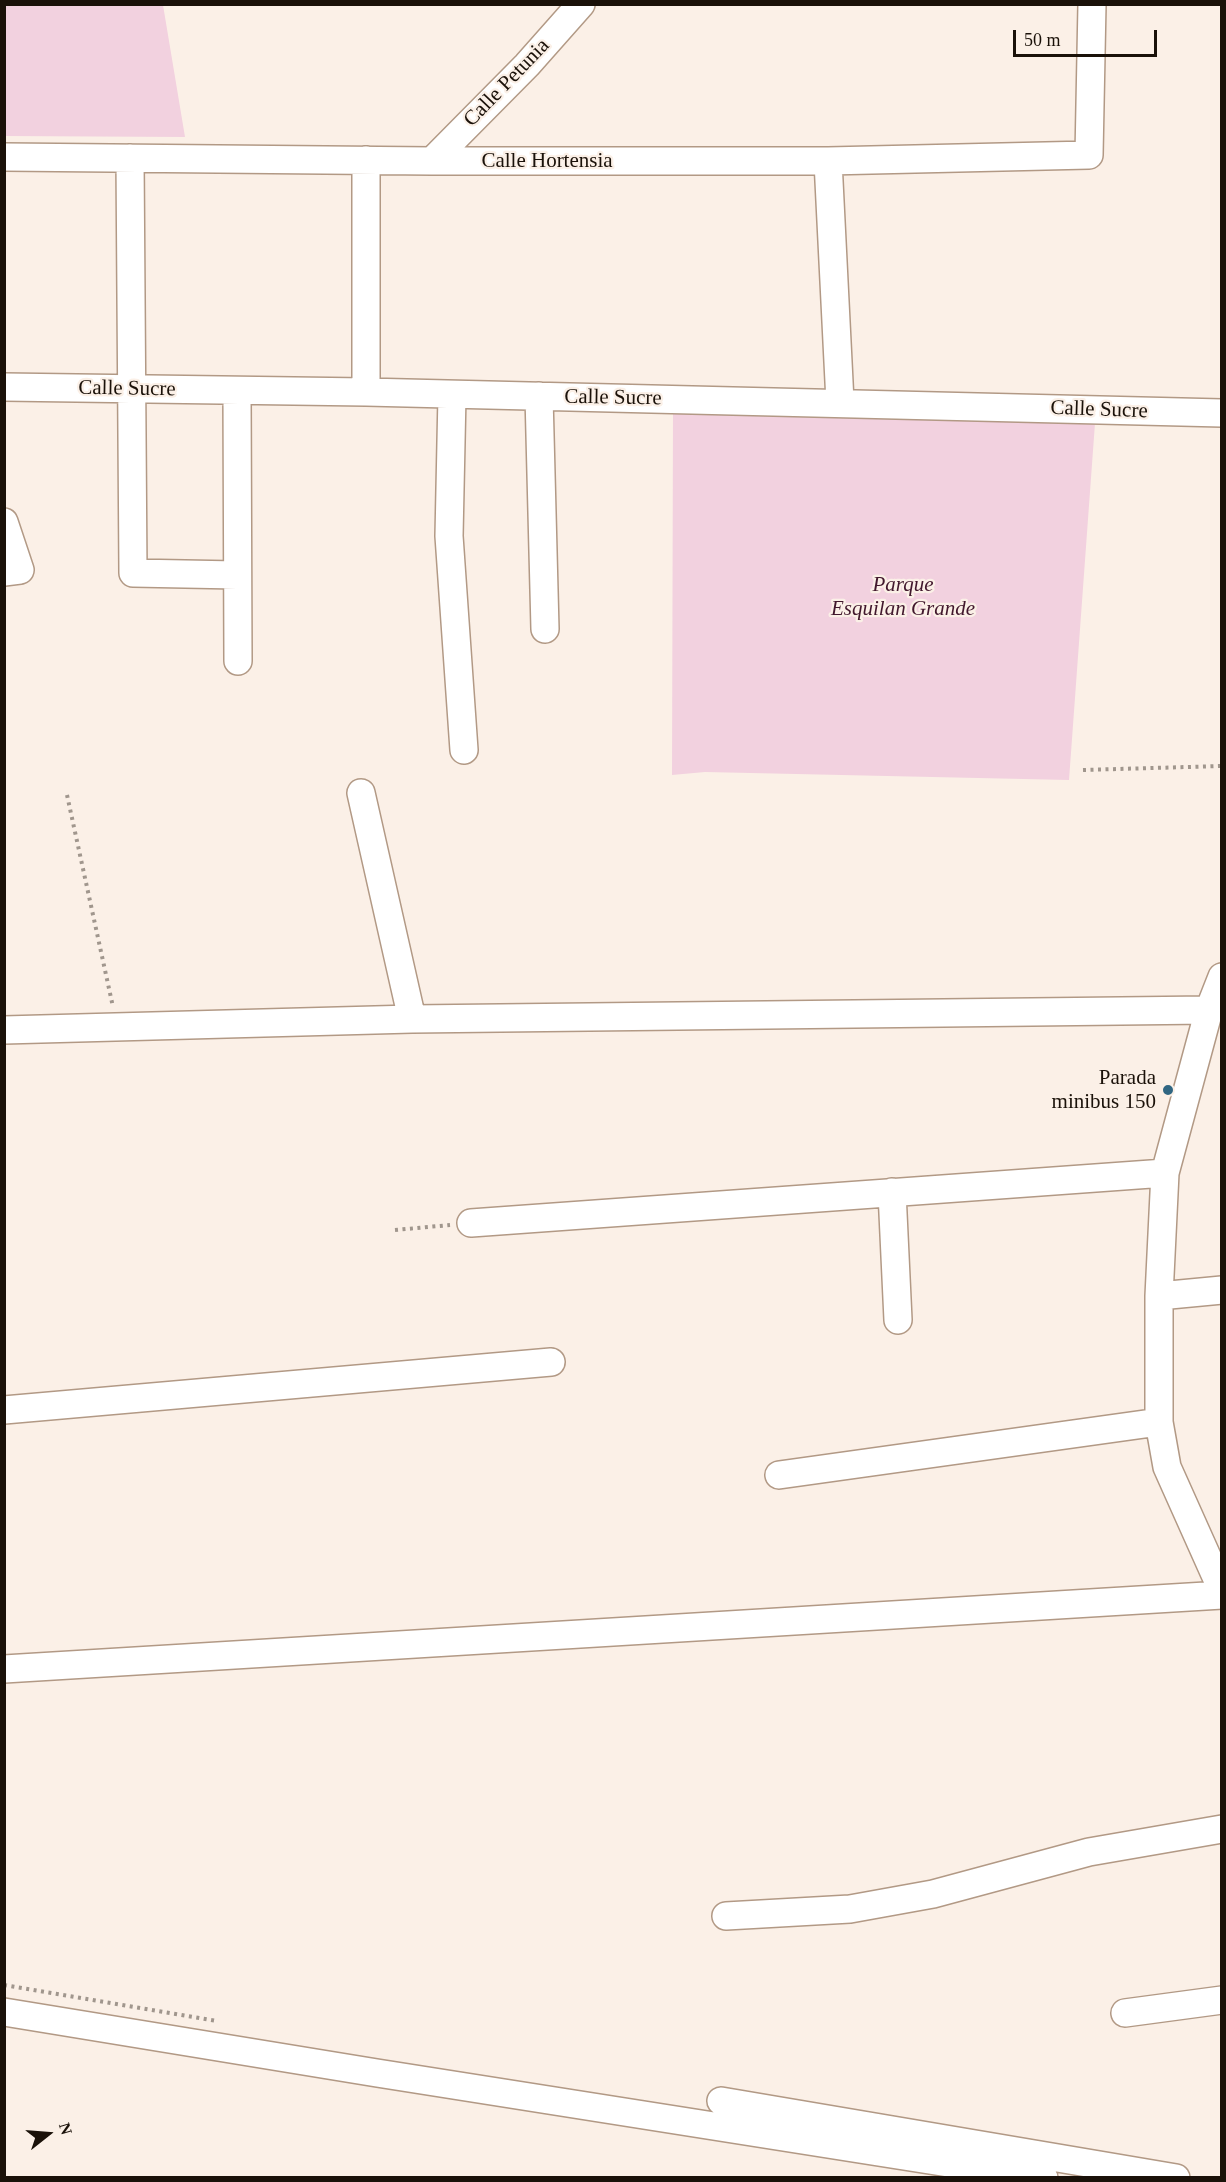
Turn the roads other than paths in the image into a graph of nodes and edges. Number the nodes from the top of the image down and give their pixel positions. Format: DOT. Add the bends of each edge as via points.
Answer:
graph roads {
  1 [pos="581,4"];
  2 [pos="1092,4"];
  3 [pos="4,157"];
  4 [pos="130,158"];
  5 [pos="366,160"];
  6 [pos="432,161"];
  7 [pos="828,161"];
  8 [pos="4,387"];
  9 [pos="131,389"];
  10 [pos="237,391"];
  11 [pos="366,392"];
  12 [pos="452,394"];
  13 [pos="539,396"];
  14 [pos="840,402"];
  15 [pos="1221,413"];
  16 [pos="4,522"];
  17 [pos="12,571"];
  18 [pos="237,575"];
  19 [pos="545,629"];
  20 [pos="238,661"];
  21 [pos="464,750"];
  22 [pos="361,793"];
  23 [pos="1221,977"];
  24 [pos="1209,1010"];
  25 [pos="412,1018"];
  26 [pos="4,1030"];
  27 [pos="1165,1173"];
  28 [pos="892,1192"];
  29 [pos="471,1223"];
  30 [pos="1221,1290"];
  31 [pos="1158,1296"];
  32 [pos="898,1320"];
  33 [pos="551,1362"];
  34 [pos="4,1410"];
  35 [pos="1159,1422"];
  36 [pos="779,1475"];
  37 [pos="1221,1593"];
  38 [pos="4,1669"];
  39 [pos="1221,1829"];
  40 [pos="726,1916"];
  41 [pos="1221,2000"];
  42 [pos="4,2012"];
  43 [pos="1125,2013"];
  44 [pos="721,2101"];
  45 [pos="1044,2178"];
  46 [pos="1176,2178"];
  1 -- 6 [label="street, Calle Petunia"];
  2 -- 7 [label="street, Calle Hortensia" via="1089,155"];
  3 -- 4 [label="street, Calle Hortensia"];
  4 -- 5 [label="street, Calle Hortensia"];
  4 -- 9 [label="street"];
  5 -- 6 [label="street, Calle Hortensia"];
  5 -- 11 [label="street"];
  6 -- 7 [label="street, Calle Hortensia"];
  7 -- 14 [label="street"];
  8 -- 9 [label="street, Calle Sucre"];
  9 -- 10 [label="street, Calle Sucre"];
  9 -- 18 [label="street" via="133,573"];
  10 -- 11 [label="street, Calle Sucre"];
  10 -- 18 [label="street"];
  11 -- 12 [label="street, Calle Sucre"];
  12 -- 13 [label="street, Calle Sucre"];
  12 -- 21 [label="street" via="449,536"];
  13 -- 14 [label="street, Calle Sucre"];
  13 -- 19 [label="street"];
  14 -- 15 [label="street, Calle Sucre"];
  16 -- 17 [label="street"];
  18 -- 20 [label="street"];
  22 -- 25 [label="street"];
  23 -- 24 [label="street"];
  24 -- 25 [label="street"];
  24 -- 27 [label="street"];
  25 -- 26 [label="street"];
  27 -- 28 [label="street"];
  27 -- 31 [label="street"];
  28 -- 29 [label="street"];
  28 -- 32 [label="street"];
  30 -- 31 [label="street"];
  31 -- 35 [label="street"];
  33 -- 34 [label="street"];
  35 -- 36 [label="street"];
  35 -- 37 [label="street" via="1167,1467"];
  37 -- 38 [label="street"];
  39 -- 40 [label="street" via="1089,1852 933,1894 860,1907"];
  41 -- 43 [label="street"];
  42 -- 45 [label="street"];
  44 -- 46 [label="street"];
}
